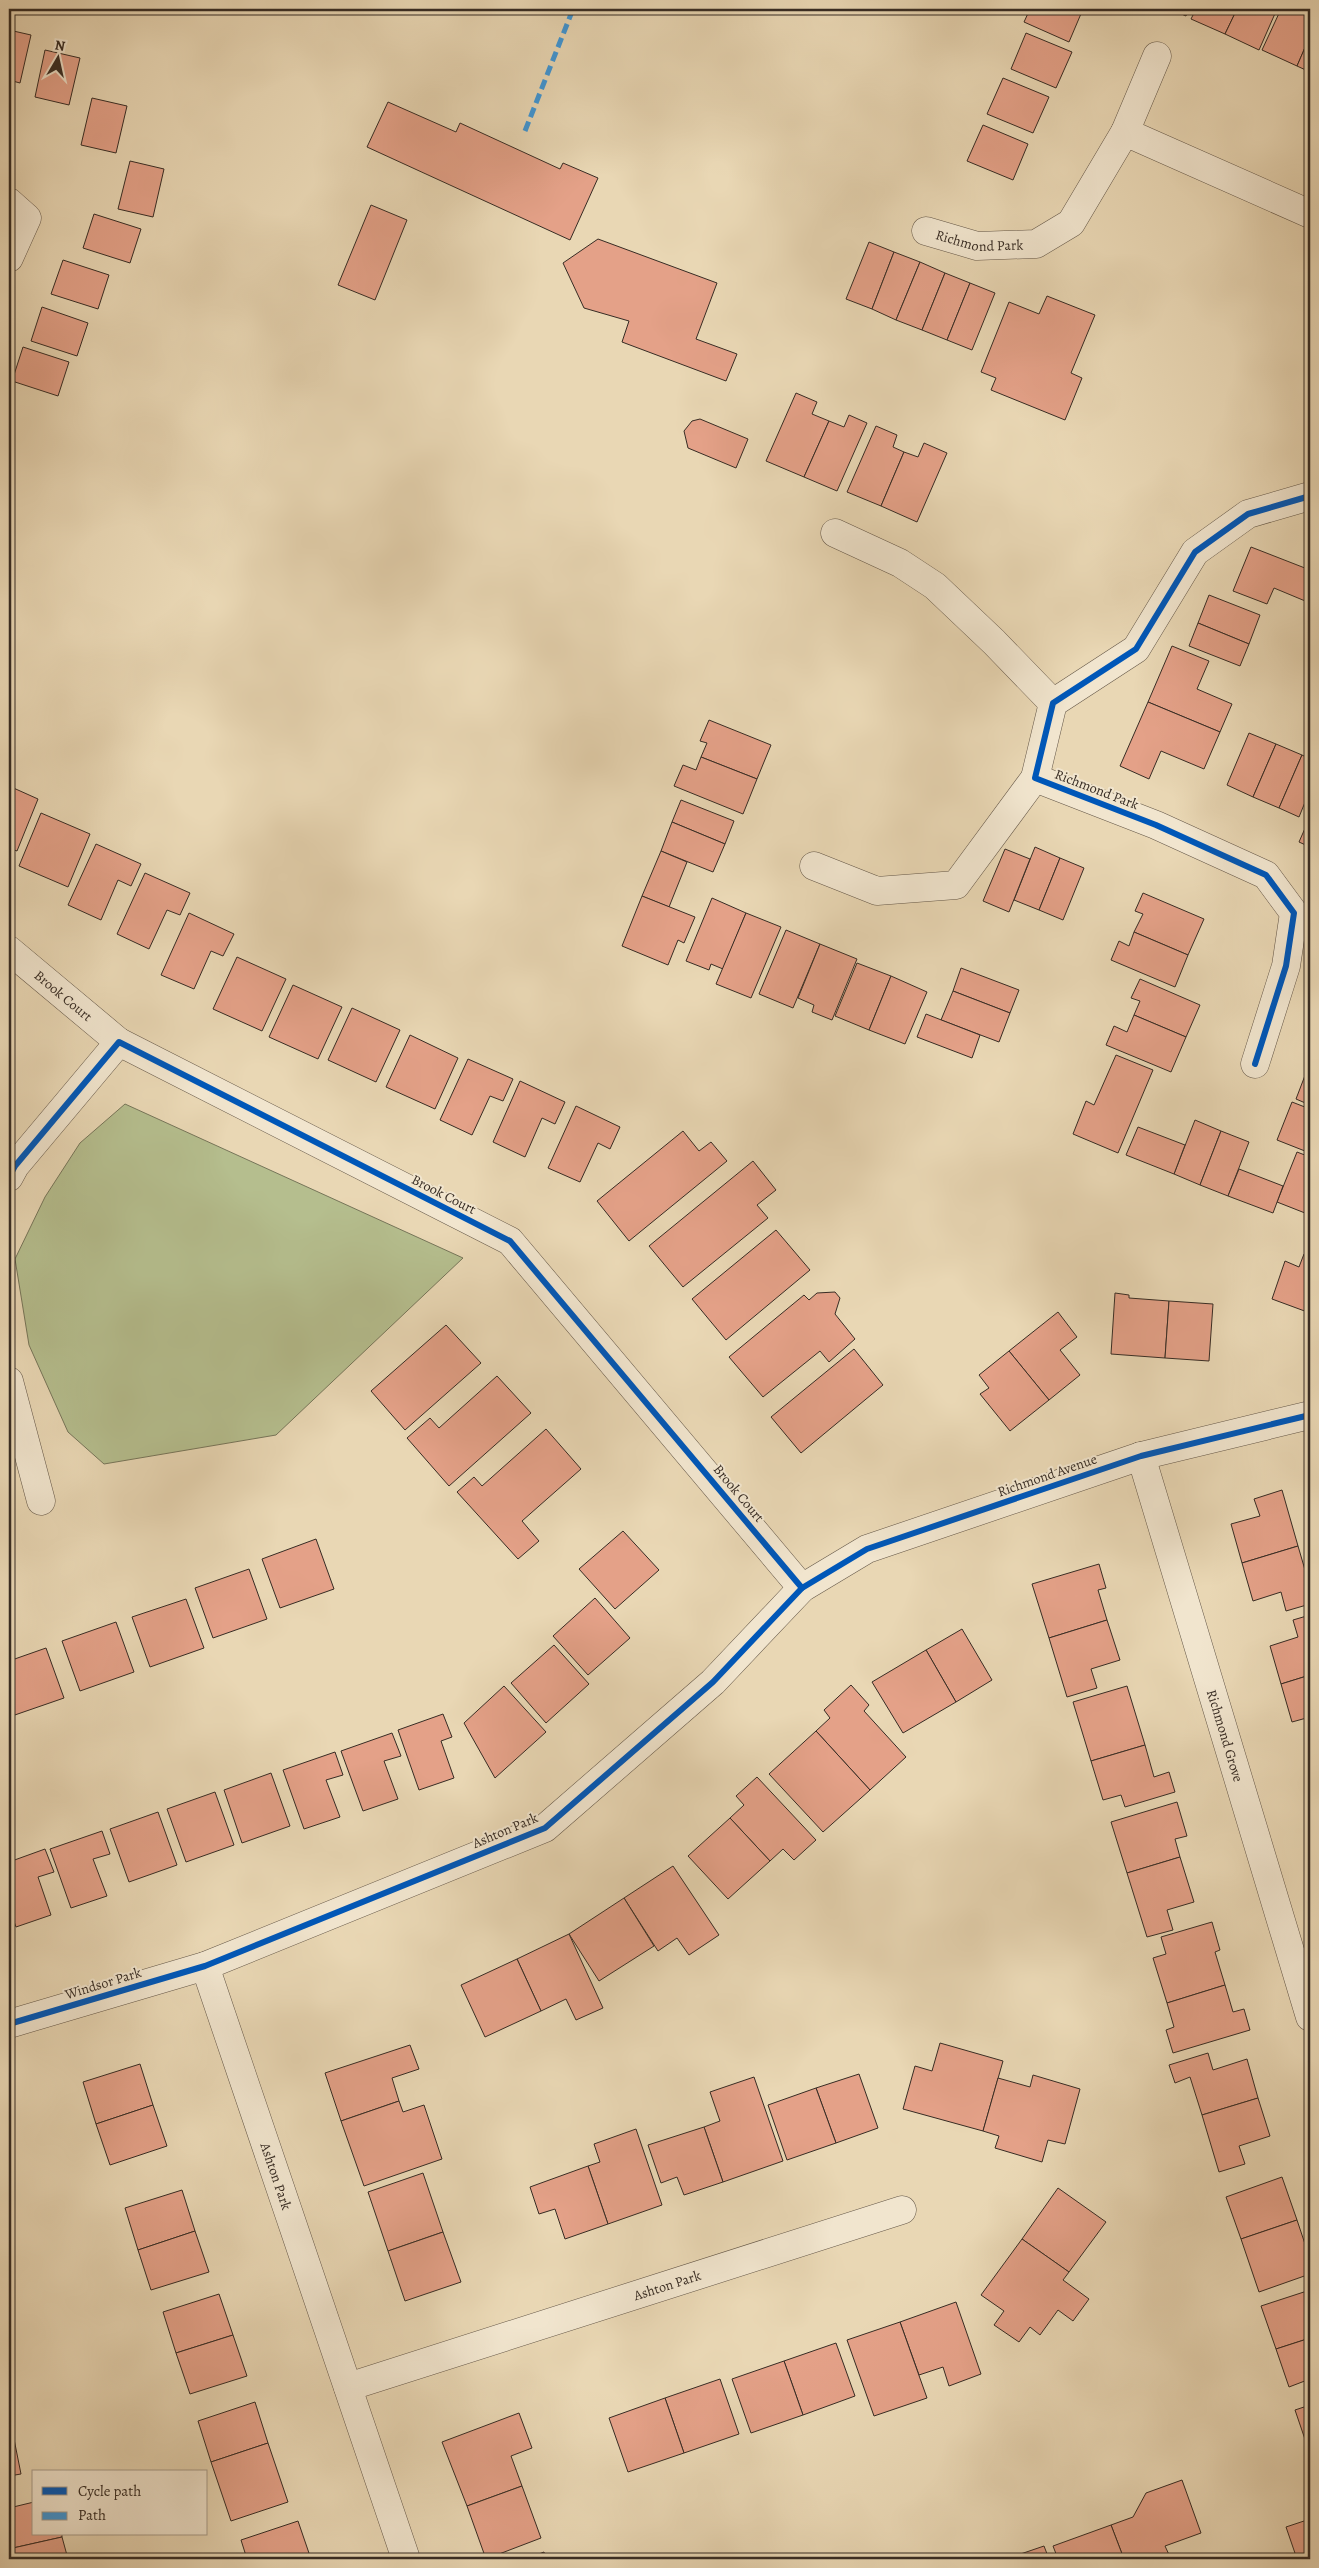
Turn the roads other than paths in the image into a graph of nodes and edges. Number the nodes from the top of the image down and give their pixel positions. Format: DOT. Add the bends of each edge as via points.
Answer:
graph roads {
  1 [pos="1157,56"];
  2 [pos="1125,132"];
  3 [pos="9,202"];
  4 [pos="1310,214"];
  5 [pos="926,231"];
  6 [pos="9,258"];
  7 [pos="1310,496"];
  8 [pos="835,533"];
  9 [pos="1053,703"];
  10 [pos="1034,778"];
  11 [pos="814,866"];
  12 [pos="9,950"];
  13 [pos="119,1042"];
  14 [pos="1255,1064"];
  15 [pos="9,1177"];
  16 [pos="9,1381"];
  17 [pos="1310,1415"];
  18 [pos="1141,1456"];
  19 [pos="41,1501"];
  20 [pos="802,1588"];
  21 [pos="205,1966"];
  22 [pos="1310,2017"];
  23 [pos="9,2024"];
  24 [pos="902,2210"];
  25 [pos="348,2387"];
  26 [pos="406,2559"];
  1 -- 2 [label="street, Richmond Park"];
  2 -- 4 [label="street"];
  2 -- 5 [label="street, Richmond Park" via="1071,223 1036,244 978,246"];
  3 -- 6 [label="street" via="27,218"];
  7 -- 9 [label="street" via="1248,514 1195,552 1136,649"];
  8 -- 9 [label="street" via="900,563 935,586"];
  9 -- 10 [label="street, Richmond Park"];
  10 -- 11 [label="street, Richmond Park" via="956,885 877,891"];
  10 -- 14 [label="street, Richmond Park" via="1156,825 1266,875 1294,913 1286,966"];
  12 -- 13 [label="street, Brook Court"];
  13 -- 15 [label="street"];
  13 -- 20 [label="street, Brook Court" via="510,1241"];
  16 -- 19 [label="street"];
  17 -- 18 [label="street, Richmond Avenue"];
  18 -- 20 [label="street, Richmond Avenue" via="867,1549"];
  18 -- 22 [label="street, Richmond Grove"];
  20 -- 21 [label="street, Ashton Park" via="713,1682 545,1828"];
  21 -- 23 [label="street, Windsor Park"];
  21 -- 25 [label="street, Ashton Park"];
  24 -- 25 [label="street, Ashton Park"];
  25 -- 26 [label="street, Ashton Park"];
}
